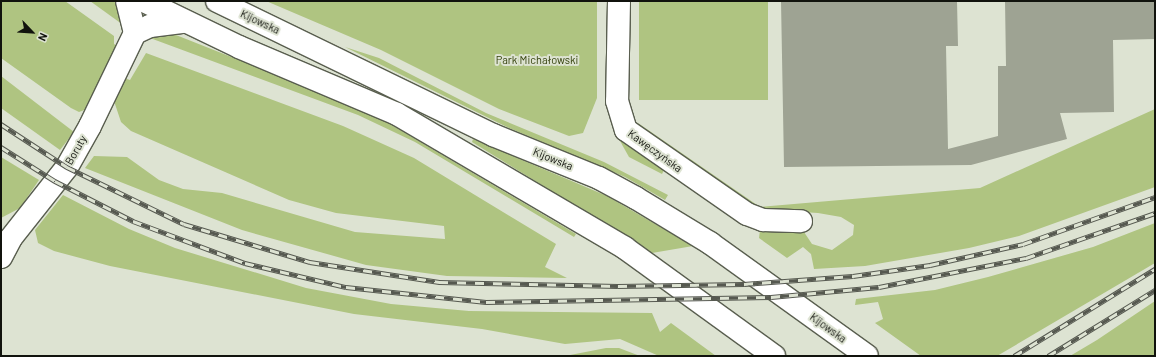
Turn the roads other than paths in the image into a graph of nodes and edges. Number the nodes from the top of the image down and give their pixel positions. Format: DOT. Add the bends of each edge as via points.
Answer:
graph roads {
  1 [pos="128,1"];
  2 [pos="144,1"];
  3 [pos="217,1"];
  4 [pos="619,1"];
  5 [pos="184,22"];
  6 [pos="135,33"];
  7 [pos="801,221"];
  8 [pos="1,257"];
  9 [pos="774,356"];
  10 [pos="867,356"];
  1 -- 6 [label="street"];
  2 -- 5 [label="street"];
  3 -- 10 [label="street, Kijowska" via="494,135 599,178 636,198 710,243"];
  4 -- 7 [label="street, Kawęczyńska" via="617,102 626,130 747,214 763,220"];
  5 -- 6 [label="street" via="150,26"];
  5 -- 9 [label="street" via="347,91 436,136 625,248"];
  6 -- 8 [label="street, Boruty" via="67,167 11,238"];
}
